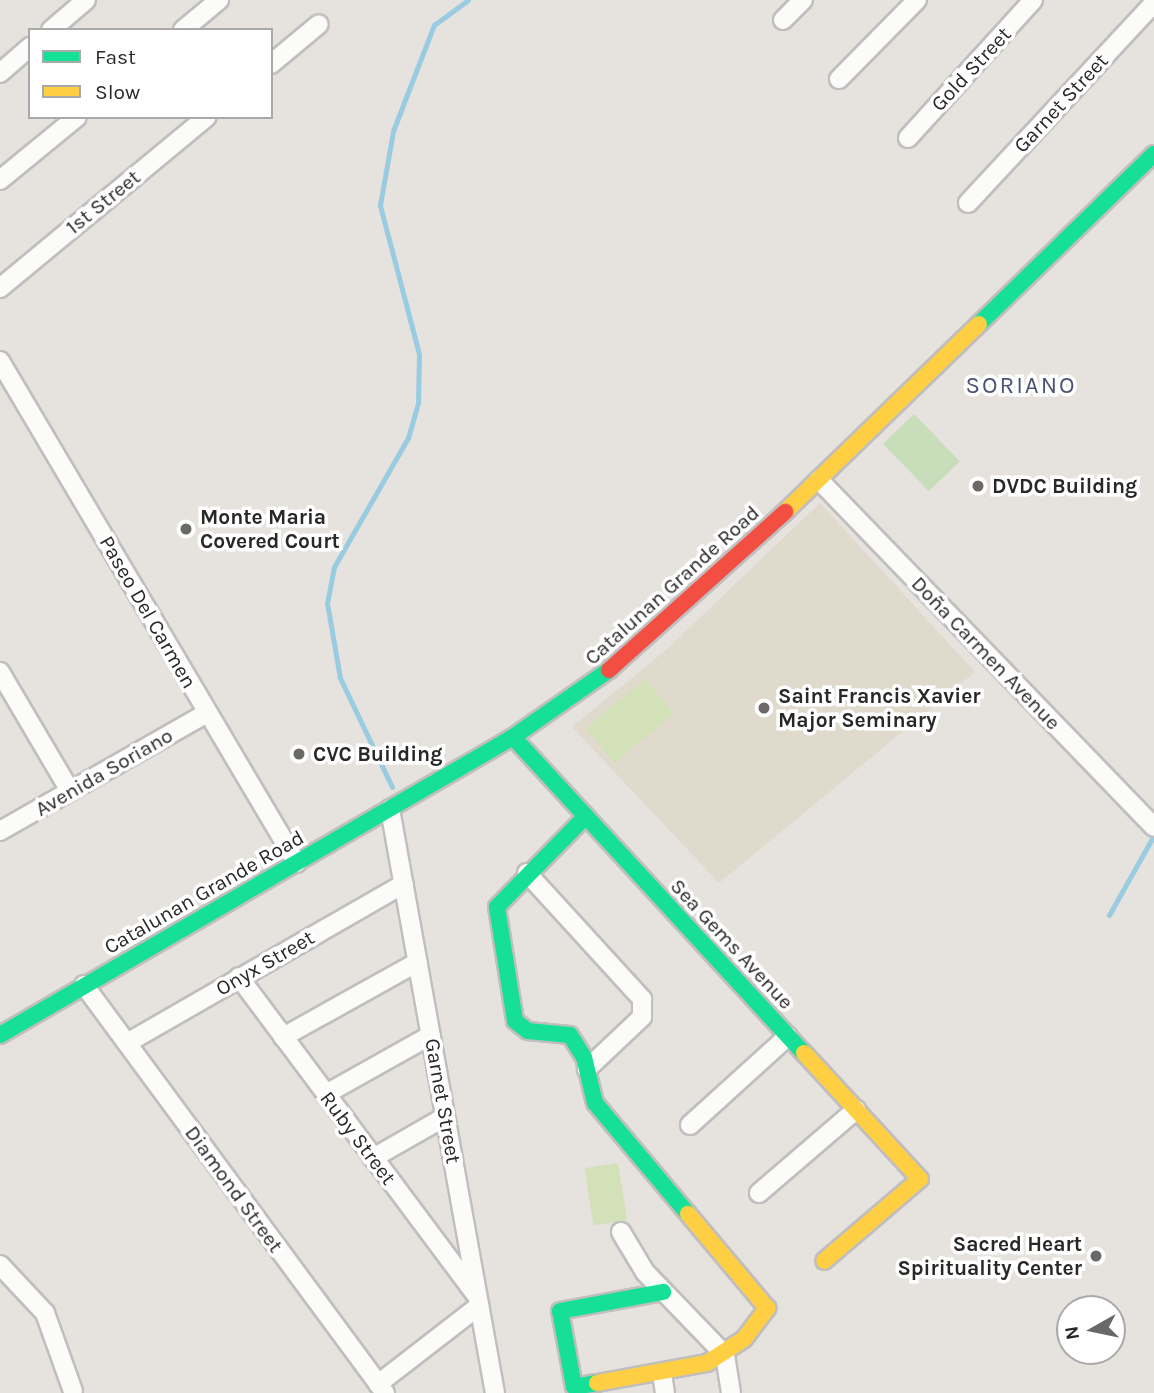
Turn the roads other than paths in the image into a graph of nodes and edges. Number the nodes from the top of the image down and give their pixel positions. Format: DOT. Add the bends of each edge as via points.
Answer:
graph roads {
  1 [pos="86,0"];
  2 [pos="219,0"];
  3 [pos="803,0"];
  4 [pos="917,0"];
  5 [pos="1034,0"];
  6 [pos="1154,3"];
  7 [pos="783,20"];
  8 [pos="319,24"];
  9 [pos="53,28"];
  10 [pos="185,28"];
  11 [pos="28,49"];
  12 [pos="273,62"];
  13 [pos="0,73"];
  14 [pos="839,79"];
  15 [pos="75,119"];
  16 [pos="205,119"];
  17 [pos="908,138"];
  18 [pos="1154,154"];
  19 [pos="0,180"];
  20 [pos="968,203"];
  21 [pos="0,288"];
  22 [pos="0,361"];
  23 [pos="819,480"];
  24 [pos="0,672"];
  25 [pos="207,713"];
  26 [pos="513,737"];
  27 [pos="71,791"];
  28 [pos="390,809"];
  29 [pos="586,816"];
  30 [pos="1154,827"];
  31 [pos="0,831"];
  32 [pos="298,863"];
  33 [pos="527,873"];
  34 [pos="404,884"];
  35 [pos="418,962"];
  36 [pos="239,977"];
  37 [pos="84,985"];
  38 [pos="0,1035"];
  39 [pos="431,1035"];
  40 [pos="788,1036"];
  41 [pos="283,1037"];
  42 [pos="127,1043"];
  43 [pos="587,1069"];
  44 [pos="326,1094"];
  45 [pos="856,1110"];
  46 [pos="446,1117"];
  47 [pos="690,1125"];
  48 [pos="373,1158"];
  49 [pos="760,1193"];
  50 [pos="621,1232"];
  51 [pos="824,1261"];
  52 [pos="0,1265"];
  53 [pos="663,1292"];
  54 [pos="479,1303"];
  55 [pos="724,1354"];
  56 [pos="662,1374"];
  57 [pos="382,1389"];
  58 [pos="73,1391"];
  59 [pos="495,1393"];
  60 [pos="665,1393"];
  61 [pos="731,1393"];
  1 -- 9 [label="street"];
  2 -- 10 [label="street"];
  3 -- 7 [label="street"];
  4 -- 14 [label="street"];
  5 -- 17 [label="street, Gold Street"];
  6 -- 20 [label="street, Garnet Street"];
  8 -- 12 [label="street"];
  11 -- 13 [label="street"];
  15 -- 19 [label="street"];
  16 -- 21 [label="street, 1st Street"];
  18 -- 23 [label="street, Catalunan Grande Road"];
  22 -- 25 [label="street, Paseo Del Carmen"];
  23 -- 26 [label="street, Catalunan Grande Road" via="639,647"];
  23 -- 30 [label="street, Doña Carmen Avenue"];
  24 -- 27 [label="street"];
  25 -- 27 [label="street, Avenida Soriano"];
  25 -- 32 [label="street, Paseo Del Carmen"];
  26 -- 28 [label="street, Catalunan Grande Road"];
  26 -- 29 [label="street, Sea Gems Avenue"];
  27 -- 31 [label="street, Avenida Soriano"];
  28 -- 32 [label="street, Catalunan Grande Road"];
  28 -- 34 [label="street, Garnet Street"];
  29 -- 33 [label="street"];
  29 -- 40 [label="street, Sea Gems Avenue"];
  32 -- 37 [label="street, Catalunan Grande Road"];
  33 -- 43 [label="street" via="503,899 495,919 515,1021 528,1031 570,1035"];
  33 -- 43 [label="street" via="642,999 642,1017"];
  34 -- 35 [label="street, Garnet Street"];
  34 -- 36 [label="street, Onyx Street"];
  35 -- 39 [label="street, Garnet Street"];
  35 -- 41 [label="street"];
  36 -- 41 [label="street, Ruby Street"];
  36 -- 42 [label="street, Onyx Street"];
  37 -- 38 [label="street, Catalunan Grande Road"];
  37 -- 42 [label="street, Diamond Street"];
  39 -- 44 [label="street"];
  39 -- 46 [label="street, Garnet Street"];
  40 -- 45 [label="street, Sea Gems Avenue"];
  40 -- 47 [label="street"];
  41 -- 44 [label="street, Ruby Street"];
  42 -- 57 [label="street, Diamond Street"];
  43 -- 55 [label="street" via="595,1103 764,1300 765,1317"];
  44 -- 48 [label="street, Ruby Street"];
  45 -- 49 [label="street"];
  45 -- 51 [label="street, Sea Gems Avenue" via="920,1179"];
  46 -- 48 [label="street"];
  46 -- 54 [label="street, Garnet Street"];
  48 -- 54 [label="street, Ruby Street"];
  50 -- 53 [label="street"];
  52 -- 58 [label="street" via="45,1313"];
  53 -- 55 [label="street"];
  53 -- 56 [label="street" via="560,1311 574,1387"];
  54 -- 57 [label="street"];
  54 -- 59 [label="street, Garnet Street"];
  55 -- 56 [label="street"];
  55 -- 61 [label="street"];
  56 -- 60 [label="street"];
}
